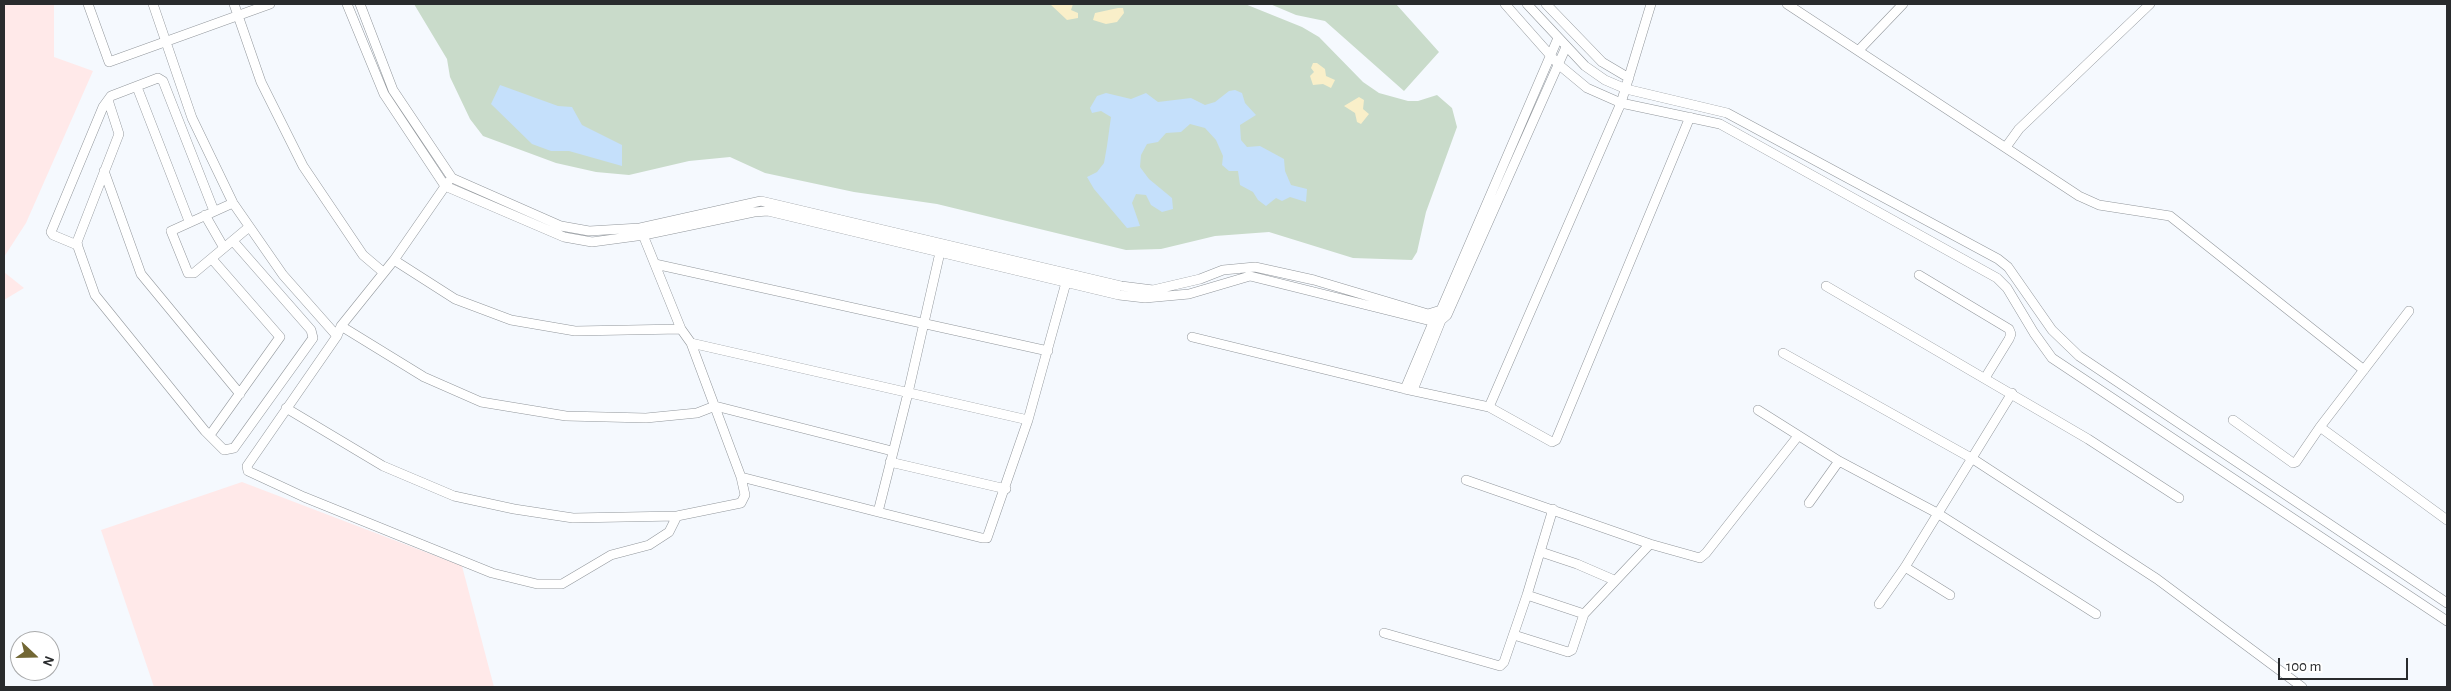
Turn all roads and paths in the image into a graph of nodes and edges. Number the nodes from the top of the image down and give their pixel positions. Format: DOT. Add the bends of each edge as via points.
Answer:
graph roads {
  1 [pos="88,4"];
  2 [pos="153,4"];
  3 [pos="234,4"];
  4 [pos="270,4"];
  5 [pos="347,4"];
  6 [pos="360,4"];
  7 [pos="1505,4"];
  8 [pos="1526,4"];
  9 [pos="1546,4"];
  10 [pos="1651,4"];
  11 [pos="1787,4"];
  12 [pos="1903,4"];
  13 [pos="2150,4"];
  14 [pos="238,15"];
  15 [pos="1558,38"];
  16 [pos="166,42"];
  17 [pos="1566,47"];
  18 [pos="1859,50"];
  19 [pos="1549,54"];
  20 [pos="1558,64"];
  21 [pos="1629,78"];
  22 [pos="137,86"];
  23 [pos="1626,89"];
  24 [pos="108,100"];
  25 [pos="1621,103"];
  26 [pos="1690,117"];
  27 [pos="2006,147"];
  28 [pos="104,171"];
  29 [pos="452,178"];
  30 [pos="445,186"];
  31 [pos="233,203"];
  32 [pos="214,211"];
  33 [pos="205,215"];
  34 [pos="189,222"];
  35 [pos="249,227"];
  36 [pos="642,231"];
  37 [pos="232,241"];
  38 [pos="942,243"];
  39 [pos="77,244"];
  40 [pos="224,248"];
  41 [pos="940,253"];
  42 [pos="212,259"];
  43 [pos="394,260"];
  44 [pos="655,264"];
  45 [pos="382,272"];
  46 [pos="1920,275"];
  47 [pos="1067,279"];
  48 [pos="1826,286"];
  49 [pos="2409,312"];
  50 [pos="1438,316"];
  51 [pos="922,323"];
  52 [pos="341,326"];
  53 [pos="681,329"];
  54 [pos="337,336"];
  55 [pos="1192,337"];
  56 [pos="691,343"];
  57 [pos="1048,350"];
  58 [pos="1783,353"];
  59 [pos="2364,370"];
  60 [pos="1986,378"];
  61 [pos="1409,390"];
  62 [pos="908,393"];
  63 [pos="2012,393"];
  64 [pos="240,394"];
  65 [pos="715,406"];
  66 [pos="1489,407"];
  67 [pos="286,408"];
  68 [pos="1758,410"];
  69 [pos="1028,420"];
  70 [pos="2233,420"];
  71 [pos="2320,427"];
  72 [pos="210,436"];
  73 [pos="1798,436"];
  74 [pos="892,451"];
  75 [pos="1972,459"];
  76 [pos="1839,461"];
  77 [pos="890,462"];
  78 [pos="741,477"];
  79 [pos="1466,480"];
  80 [pos="1006,488"];
  81 [pos="2179,498"];
  82 [pos="1809,504"];
  83 [pos="1553,509"];
  84 [pos="878,512"];
  85 [pos="1937,513"];
  86 [pos="678,516"];
  87 [pos="2447,520"];
  88 [pos="1650,544"];
  89 [pos="1541,552"];
  90 [pos="1904,567"];
  91 [pos="1614,580"];
  92 [pos="1528,595"];
  93 [pos="1950,595"];
  94 [pos="2447,603"];
  95 [pos="1879,604"];
  96 [pos="1584,614"];
  97 [pos="2096,614"];
  98 [pos="2447,621"];
  99 [pos="1384,633"];
  100 [pos="1514,635"];
  101 [pos="2302,687"];
  1 -- 16 [label="street" via="108,61"];
  2 -- 16 [label="street"];
  3 -- 14 [label="street"];
  4 -- 14 [label="street"];
  5 -- 30 [label="street" via="384,94"];
  6 -- 29 [label="street" via="393,90"];
  7 -- 19 [label="street"];
  8 -- 15 [label="street"];
  9 -- 21 [label="street" via="1602,62"];
  10 -- 21 [label="street"];
  11 -- 18 [label="street"];
  12 -- 18 [label="street"];
  13 -- 27 [label="street" via="2019,129"];
  14 -- 16 [label="street"];
  14 -- 45 [label="street" via="261,82 303,166 363,255"];
  15 -- 17 [label="street"];
  15 -- 19 [label="street"];
  16 -- 31 [label="street" via="192,118"];
  17 -- 20 [label="street"];
  17 -- 23 [label="street" via="1585,66"];
  18 -- 27 [label="street"];
  19 -- 20 [label="street"];
  19 -- 50 [label="street"];
  20 -- 25 [label="street" via="1587,88"];
  20 -- 50 [label="street" via="1447,315"];
  21 -- 23 [label="street"];
  22 -- 24 [label="street"];
  22 -- 32 [label="street" via="158,78 163,81"];
  22 -- 34 [label="street"];
  23 -- 25 [label="street"];
  23 -- 94 [label="street" via="1727,113 1998,259 2013,273 2052,330 2079,356"];
  24 -- 28 [label="street" via="119,134"];
  24 -- 39 [label="street" via="52,232 53,236"];
  25 -- 26 [label="street"];
  25 -- 66 [label="street"];
  26 -- 66 [label="street" via="1559,436 1552,442"];
  26 -- 98 [label="street" via="1720,124 1997,278 2007,288 2052,358"];
  27 -- 59 [label="street" via="2092,203 2170,216"];
  28 -- 39 [label="street"];
  28 -- 64 [label="street" via="141,274"];
  29 -- 30 [label="street"];
  29 -- 36 [label="street" via="560,226 589,231"];
  30 -- 36 [label="street" via="564,238 592,242"];
  30 -- 43 [label="street"];
  31 -- 32 [label="street"];
  31 -- 35 [label="street"];
  32 -- 33 [label="street"];
  33 -- 34 [label="street"];
  33 -- 40 [label="street"];
  34 -- 42 [label="street" via="172,231 188,274"];
  35 -- 37 [label="street"];
  35 -- 54 [label="street" via="283,275"];
  36 -- 38 [label="street" via="761,201"];
  36 -- 41 [label="street" via="761,211"];
  36 -- 44 [label="street"];
  37 -- 40 [label="street"];
  37 -- 72 [label="street" via="311,330 313,338 234,448 224,450"];
  38 -- 41 [label="street"];
  38 -- 47 [label="street"];
  39 -- 72 [label="street" via="96,295"];
  40 -- 42 [label="street"];
  41 -- 47 [label="street"];
  41 -- 51 [label="street"];
  42 -- 64 [label="street" via="280,337"];
  43 -- 45 [label="street"];
  43 -- 53 [label="street" via="456,299 510,320 575,332"];
  44 -- 51 [label="street"];
  44 -- 53 [label="street"];
  45 -- 52 [label="street"];
  46 -- 60 [label="street" via="2009,329 2008,339"];
  47 -- 50 [label="street" via="1145,298 1189,294 1250,276"];
  47 -- 50 [label="street" via="1153,290 1223,270 1255,267 1314,280"];
  47 -- 57 [label="street"];
  48 -- 60 [label="street"];
  49 -- 59 [label="street"];
  50 -- 61 [label="street"];
  51 -- 57 [label="street"];
  51 -- 62 [label="street"];
  52 -- 54 [label="street"];
  52 -- 65 [label="street" via="424,377 481,402 566,416 637,418 697,413"];
  53 -- 56 [label="street"];
  54 -- 67 [label="street"];
  55 -- 61 [label="street"];
  56 -- 62 [label="street"];
  56 -- 65 [label="street"];
  57 -- 69 [label="street"];
  58 -- 75 [label="street"];
  59 -- 71 [label="street"];
  60 -- 63 [label="street"];
  61 -- 66 [label="street"];
  62 -- 69 [label="street"];
  62 -- 74 [label="street"];
  63 -- 75 [label="street"];
  63 -- 81 [label="street"];
  64 -- 72 [label="street"];
  65 -- 74 [label="street"];
  65 -- 78 [label="street"];
  67 -- 86 [label="street" via="383,466 454,496 573,518"];
  67 -- 86 [label="street" via="247,466 248,471 304,498 492,573 536,584 562,584 611,555 649,545 669,532"];
  68 -- 73 [label="street"];
  69 -- 80 [label="street"];
  70 -- 71 [label="street" via="2293,463"];
  71 -- 87 [label="street"];
  73 -- 76 [label="street"];
  73 -- 88 [label="street" via="1706,554 1700,558"];
  74 -- 77 [label="street"];
  75 -- 85 [label="street"];
  75 -- 101 [label="street" via="2157,579"];
  76 -- 82 [label="street"];
  76 -- 85 [label="street"];
  77 -- 80 [label="street"];
  77 -- 84 [label="street"];
  78 -- 84 [label="street"];
  78 -- 86 [label="street" via="745,495 741,503"];
  79 -- 83 [label="street"];
  80 -- 84 [label="street" via="987,538"];
  83 -- 88 [label="street"];
  83 -- 89 [label="street"];
  85 -- 90 [label="street"];
  85 -- 97 [label="street"];
  88 -- 91 [label="street"];
  89 -- 91 [label="street"];
  89 -- 92 [label="street"];
  90 -- 93 [label="street"];
  90 -- 95 [label="street"];
  91 -- 96 [label="street"];
  92 -- 96 [label="street"];
  92 -- 100 [label="street"];
  96 -- 100 [label="street" via="1574,648 1570,651"];
  99 -- 100 [label="street" via="1498,667 1504,662"];
}
